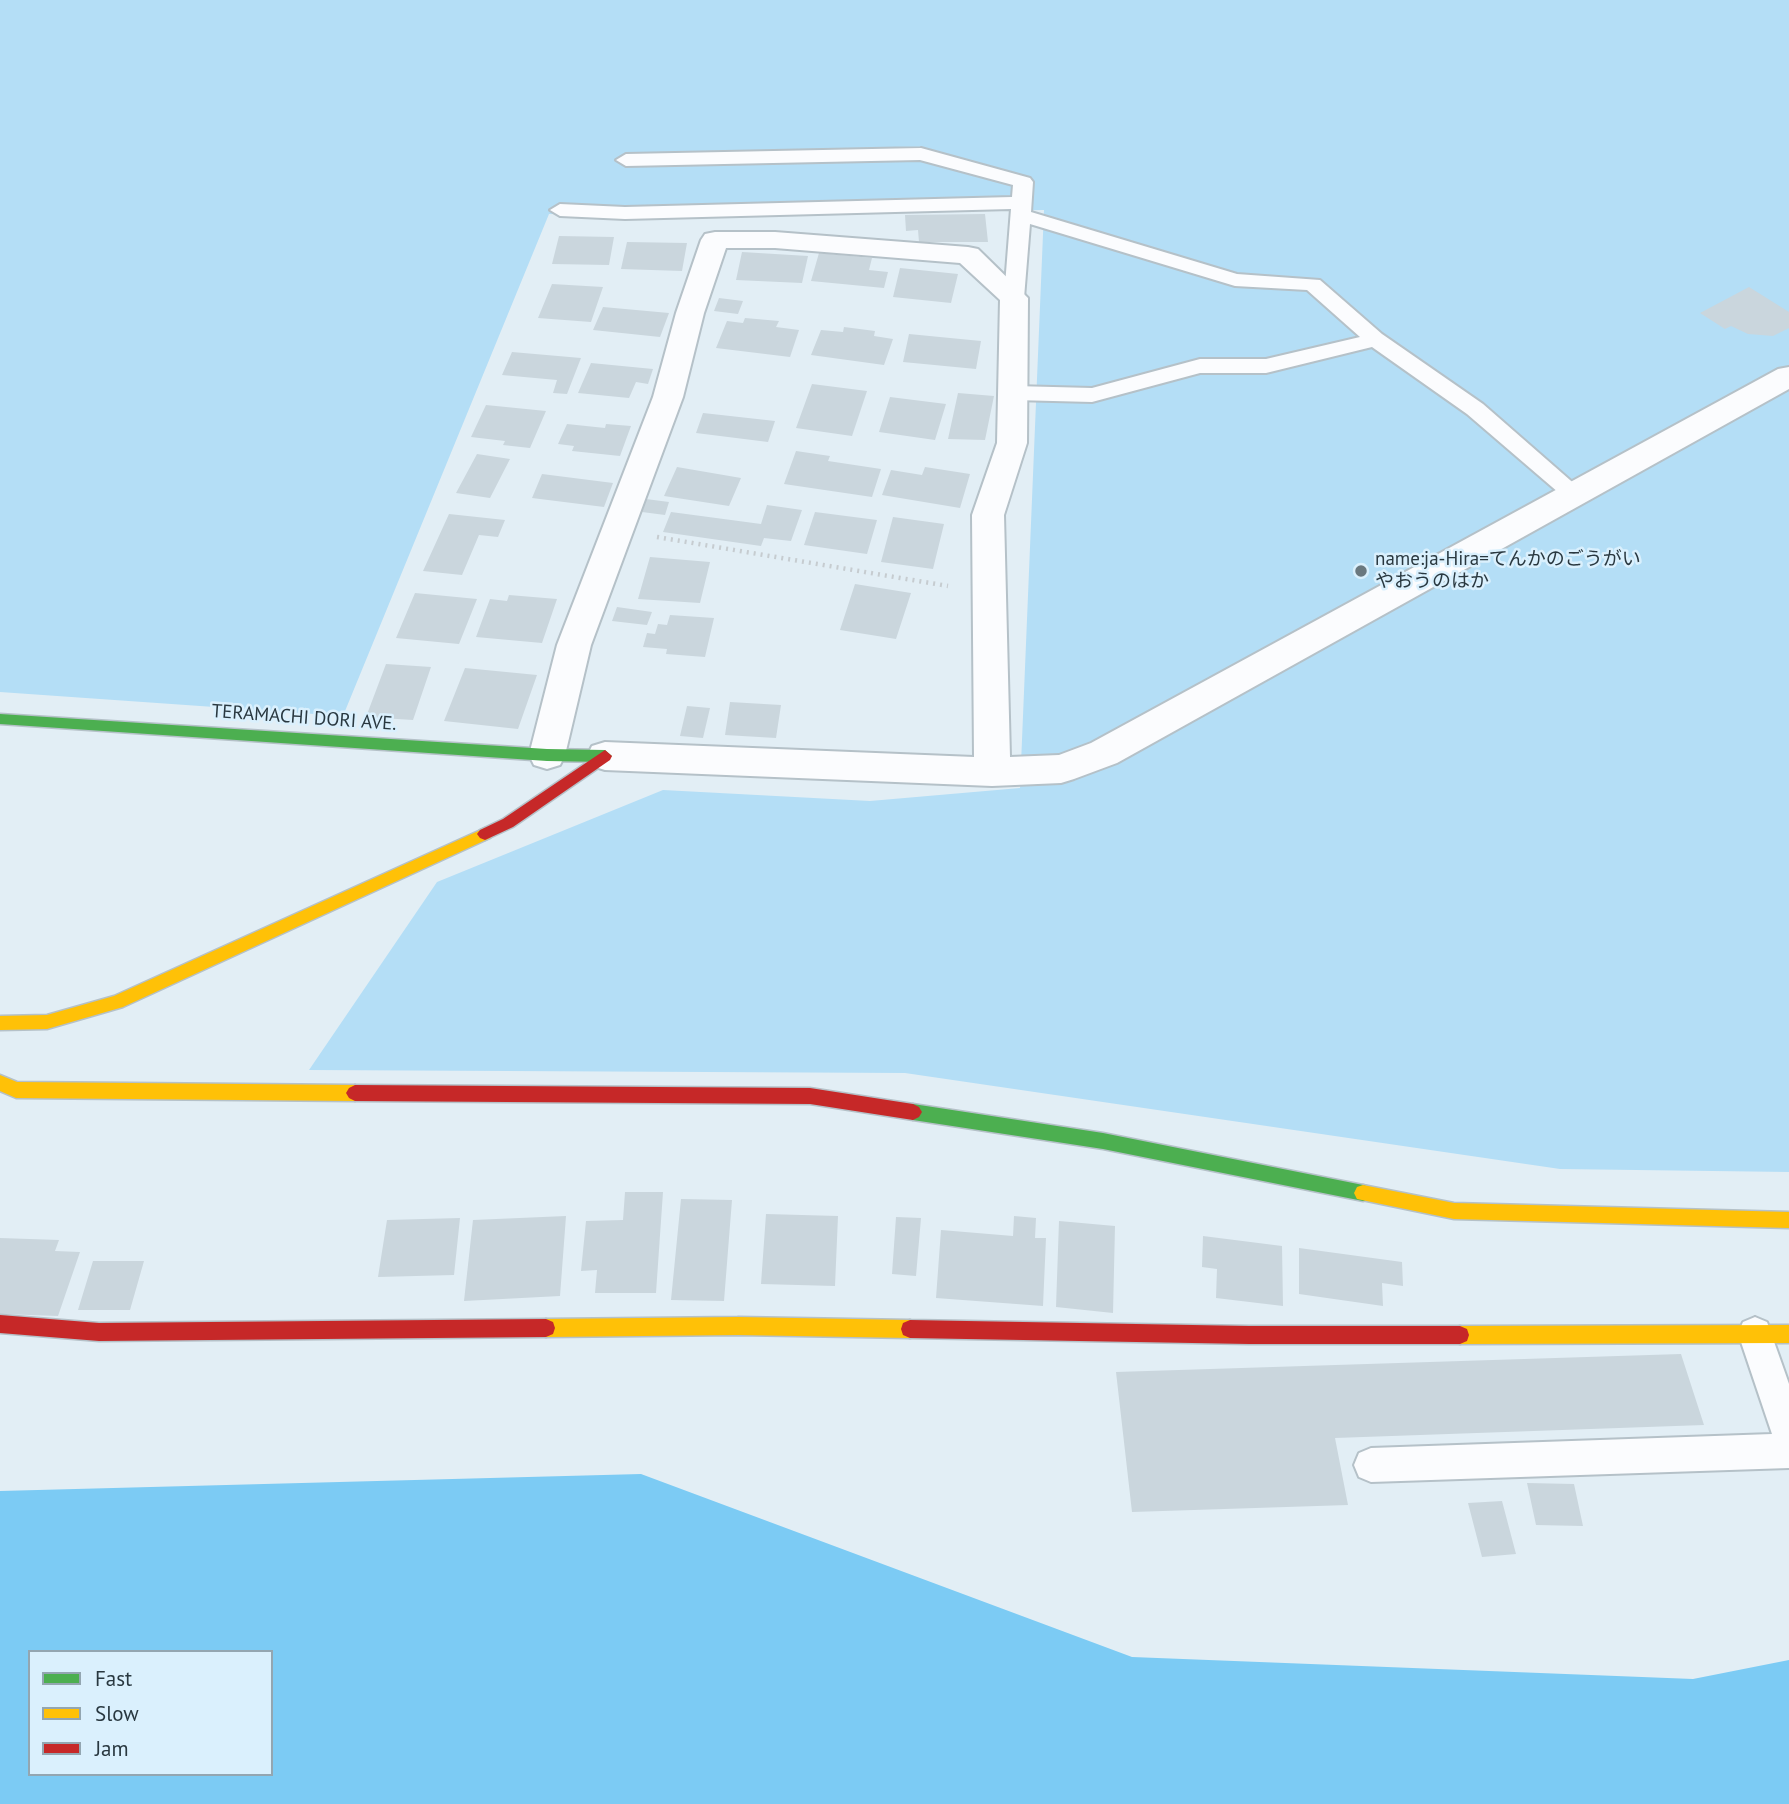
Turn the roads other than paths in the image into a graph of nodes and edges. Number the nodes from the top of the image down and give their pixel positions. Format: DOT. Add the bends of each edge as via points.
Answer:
graph roads {
  1 [pos="626,160"];
  2 [pos="1021,209"];
  3 [pos="560,210"];
  4 [pos="1014,298"];
  5 [pos="1374,339"];
  6 [pos="1789,376"];
  7 [pos="1014,393"];
  8 [pos="1574,494"];
  9 [pos="0,719"];
  10 [pos="547,755"];
  11 [pos="605,756"];
  12 [pos="992,772"];
  13 [pos="0,1023"];
  14 [pos="0,1083"];
  15 [pos="1789,1220"];
  16 [pos="0,1324"];
  17 [pos="1755,1333"];
  18 [pos="1789,1334"];
  19 [pos="1789,1435"];
  20 [pos="1789,1451"];
  21 [pos="1371,1465"];
  1 -- 2 [label="lane" via="921,154 1023,182"];
  2 -- 3 [label="lane"];
  2 -- 4 [label="lane"];
  2 -- 5 [label="lane" via="1235,280 1313,284"];
  4 -- 7 [label="street"];
  4 -- 10 [label="street" via="968,255 775,240 715,240 668,397 574,645"];
  5 -- 7 [label="lane" via="1266,366 1200,366 1092,395"];
  5 -- 8 [label="lane" via="1475,409"];
  6 -- 8 [label="street"];
  7 -- 12 [label="street" via="1012,443 988,515"];
  8 -- 12 [label="street" via="1104,753 1061,769"];
  9 -- 10 [label="street, TERAMACHI DORI AVE."];
  10 -- 11 [label="street, TERAMACHI DORI AVE."];
  11 -- 12 [label="street"];
  11 -- 13 [label="street" via="508,823 117,1002 47,1022"];
  14 -- 15 [label="street" via="16,1090 810,1096 1103,1140 1454,1211"];
  16 -- 17 [label="street" via="99,1332 738,1326 1249,1335"];
  17 -- 18 [label="street"];
  17 -- 19 [label="lane"];
  20 -- 21 [label="lane"];
}
